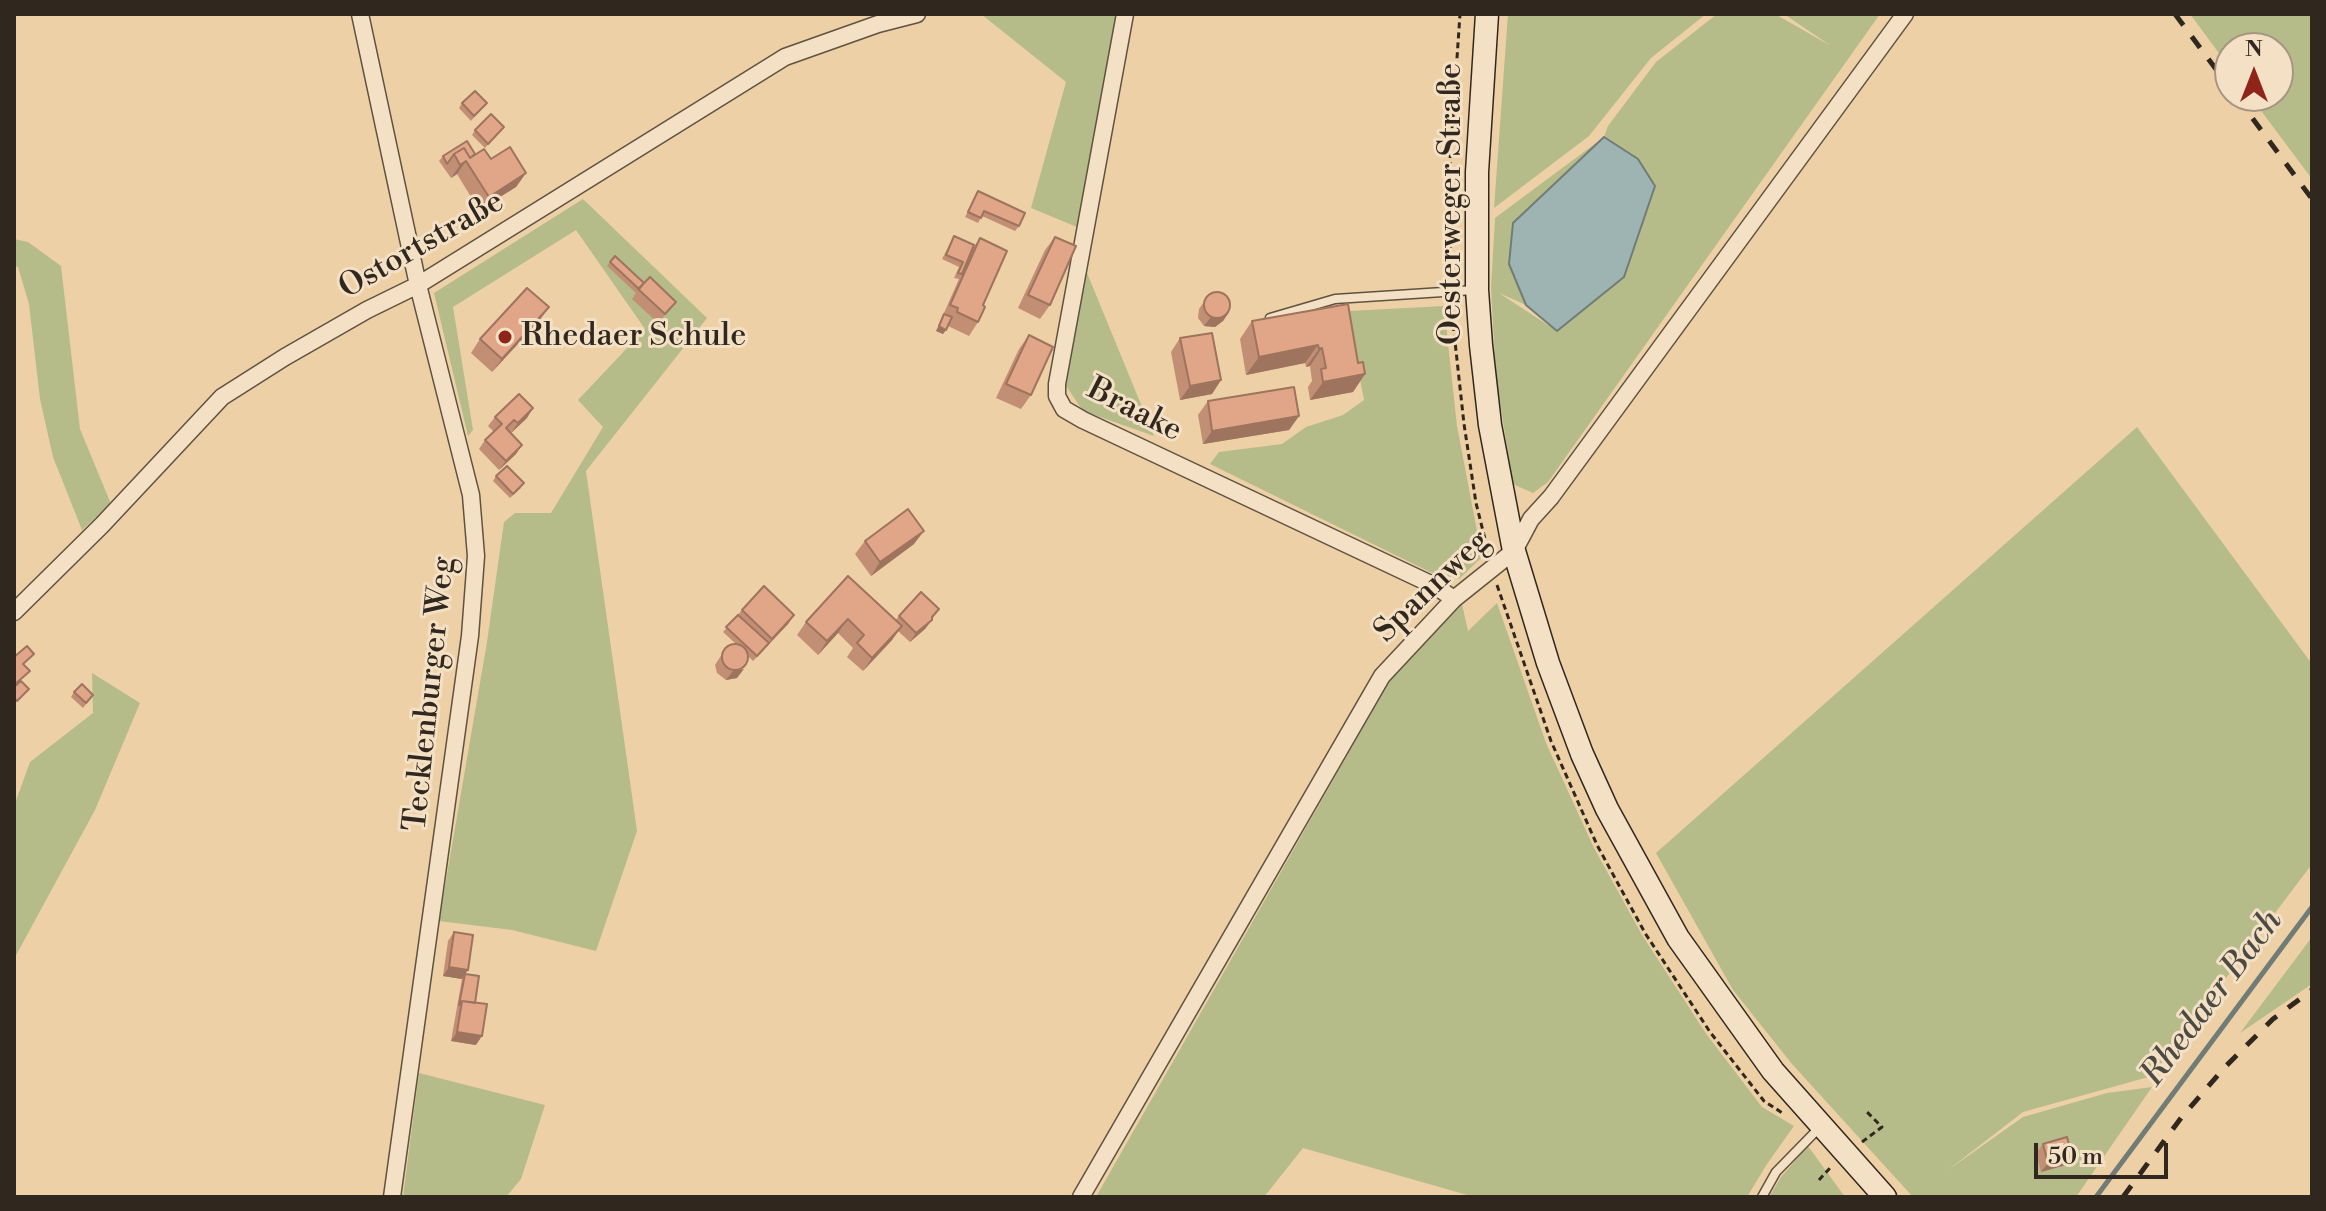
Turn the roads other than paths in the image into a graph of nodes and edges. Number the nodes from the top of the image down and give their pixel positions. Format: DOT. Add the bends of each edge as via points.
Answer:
graph roads {
  1 [pos="360,14"];
  2 [pos="917,14"];
  3 [pos="1125,14"];
  4 [pos="1487,14"];
  5 [pos="1905,14"];
  6 [pos="418,285"];
  7 [pos="1477,290"];
  8 [pos="1270,318"];
  9 [pos="1514,551"];
  10 [pos="1454,599"];
  11 [pos="14,612"];
  12 [pos="1820,1127"];
  13 [pos="392,1197"];
  14 [pos="1081,1197"];
  15 [pos="1762,1197"];
  16 [pos="1885,1197"];
  1 -- 6 [label="street, Tecklenburger Weg"];
  2 -- 6 [label="street, Ostortstraße" via="785,57"];
  3 -- 10 [label="street, Braake" via="1057,384 1064,409"];
  4 -- 7 [label="street, Oesterweger Straße" via="1477,172"];
  5 -- 9 [label="street, Spannweg" via="1531,519"];
  6 -- 11 [label="street, Ostortstraße" via="222,397"];
  6 -- 13 [label="street, Tecklenburger Weg" via="471,495 476,556 470,636"];
  7 -- 8 [label="lane" via="1335,299"];
  7 -- 9 [label="street, Oesterweger Straße" via="1490,425"];
  9 -- 10 [label="street, Spannweg"];
  9 -- 12 [label="street, Oesterweger Straße" via="1565,712 1634,860 1723,1003"];
  10 -- 14 [label="street, Spannweg" via="1382,676"];
  12 -- 15 [label="lane" via="1776,1172"];
  12 -- 16 [label="street, Oesterweger Straße"];
}
